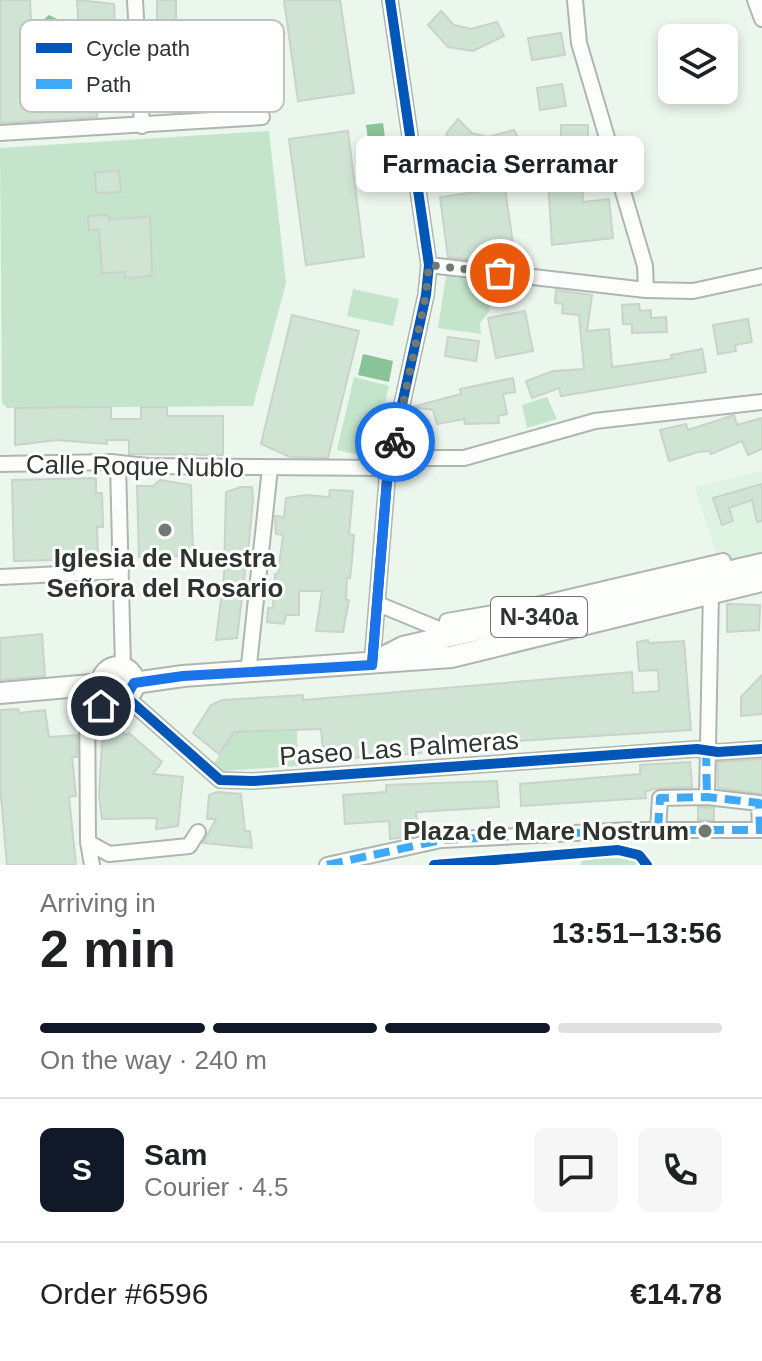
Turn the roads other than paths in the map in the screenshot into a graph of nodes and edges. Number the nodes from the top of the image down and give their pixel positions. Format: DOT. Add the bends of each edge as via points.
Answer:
graph roads {
  1 [pos="135,0"];
  2 [pos="390,0"];
  3 [pos="575,0"];
  4 [pos="755,0"];
  5 [pos="762,19"];
  6 [pos="136,20"];
  7 [pos="141,112"];
  8 [pos="262,117"];
  9 [pos="142,126"];
  10 [pos="0,133"];
  11 [pos="429,265"];
  12 [pos="762,276"];
  13 [pos="646,290"];
  14 [pos="762,402"];
  15 [pos="389,463"];
  16 [pos="0,464"];
  17 [pos="118,464"];
  18 [pos="270,468"];
  19 [pos="762,564"];
  20 [pos="121,571"];
  21 [pos="710,575"];
  22 [pos="0,577"];
  23 [pos="643,580"];
  24 [pos="762,581"];
  25 [pos="614,599"];
  26 [pos="378,604"];
  27 [pos="452,629"];
  28 [pos="372,665"];
  29 [pos="248,674"];
  30 [pos="113,686"];
  31 [pos="0,693"];
  32 [pos="87,730"];
  33 [pos="762,749"];
  34 [pos="706,750"];
  35 [pos="707,797"];
  36 [pos="658,829"];
  37 [pos="761,830"];
  38 [pos="198,832"];
  39 [pos="88,842"];
  40 [pos="92,865"];
  41 [pos="327,865"];
  1 -- 6 [label="street"];
  2 -- 11 [label="street"];
  3 -- 13 [label="street" via="579,43 645,266"];
  4 -- 5 [label="street"];
  7 -- 9 [label="street"];
  8 -- 9 [label="street"];
  9 -- 10 [label="street"];
  11 -- 13 [label="street"];
  11 -- 15 [label="street"];
  12 -- 13 [label="street" via="693,291"];
  14 -- 15 [label="street, Calle Roque Nublo" via="595,421 464,458"];
  15 -- 18 [label="street, Calle Roque Nublo"];
  15 -- 26 [label="street"];
  16 -- 17 [label="street, Calle Roque Nublo"];
  17 -- 18 [label="street, Calle Roque Nublo"];
  17 -- 20 [label="street"];
  18 -- 29 [label="street"];
  19 -- 21 [label="main road, N-340a"];
  20 -- 22 [label="street"];
  20 -- 30 [label="street"];
  21 -- 23 [label="street"];
  21 -- 24 [label="main road, N-340a"];
  21 -- 25 [label="main road, N-340a"];
  21 -- 28 [label="main road, N-340a" via="534,639 451,657"];
  21 -- 34 [label="street"];
  23 -- 25 [label="street"];
  23 -- 27 [label="street"];
  25 -- 27 [label="main road, N-340a"];
  26 -- 27 [label="street"];
  26 -- 28 [label="street"];
  27 -- 28 [label="main road, N-340a" via="383,654"];
  28 -- 29 [label="main road, N-340a"];
  29 -- 30 [label="main road, N-340a"];
  30 -- 31 [label="main road, N-340a"];
  30 -- 32 [label="street"];
  30 -- 32 [label="street"];
  30 -- 34 [label="street, Paseo Las Palmeras" via="220,780"];
  32 -- 39 [label="street"];
  33 -- 34 [label="street, Paseo Las Palmeras"];
  34 -- 35 [label="street"];
  35 -- 36 [label="street" via="660,798"];
  35 -- 37 [label="street" via="759,803"];
  36 -- 37 [label="street"];
  36 -- 41 [label="street" via="441,840"];
  38 -- 39 [label="street" via="189,846 109,854"];
  39 -- 40 [label="street"];
}
